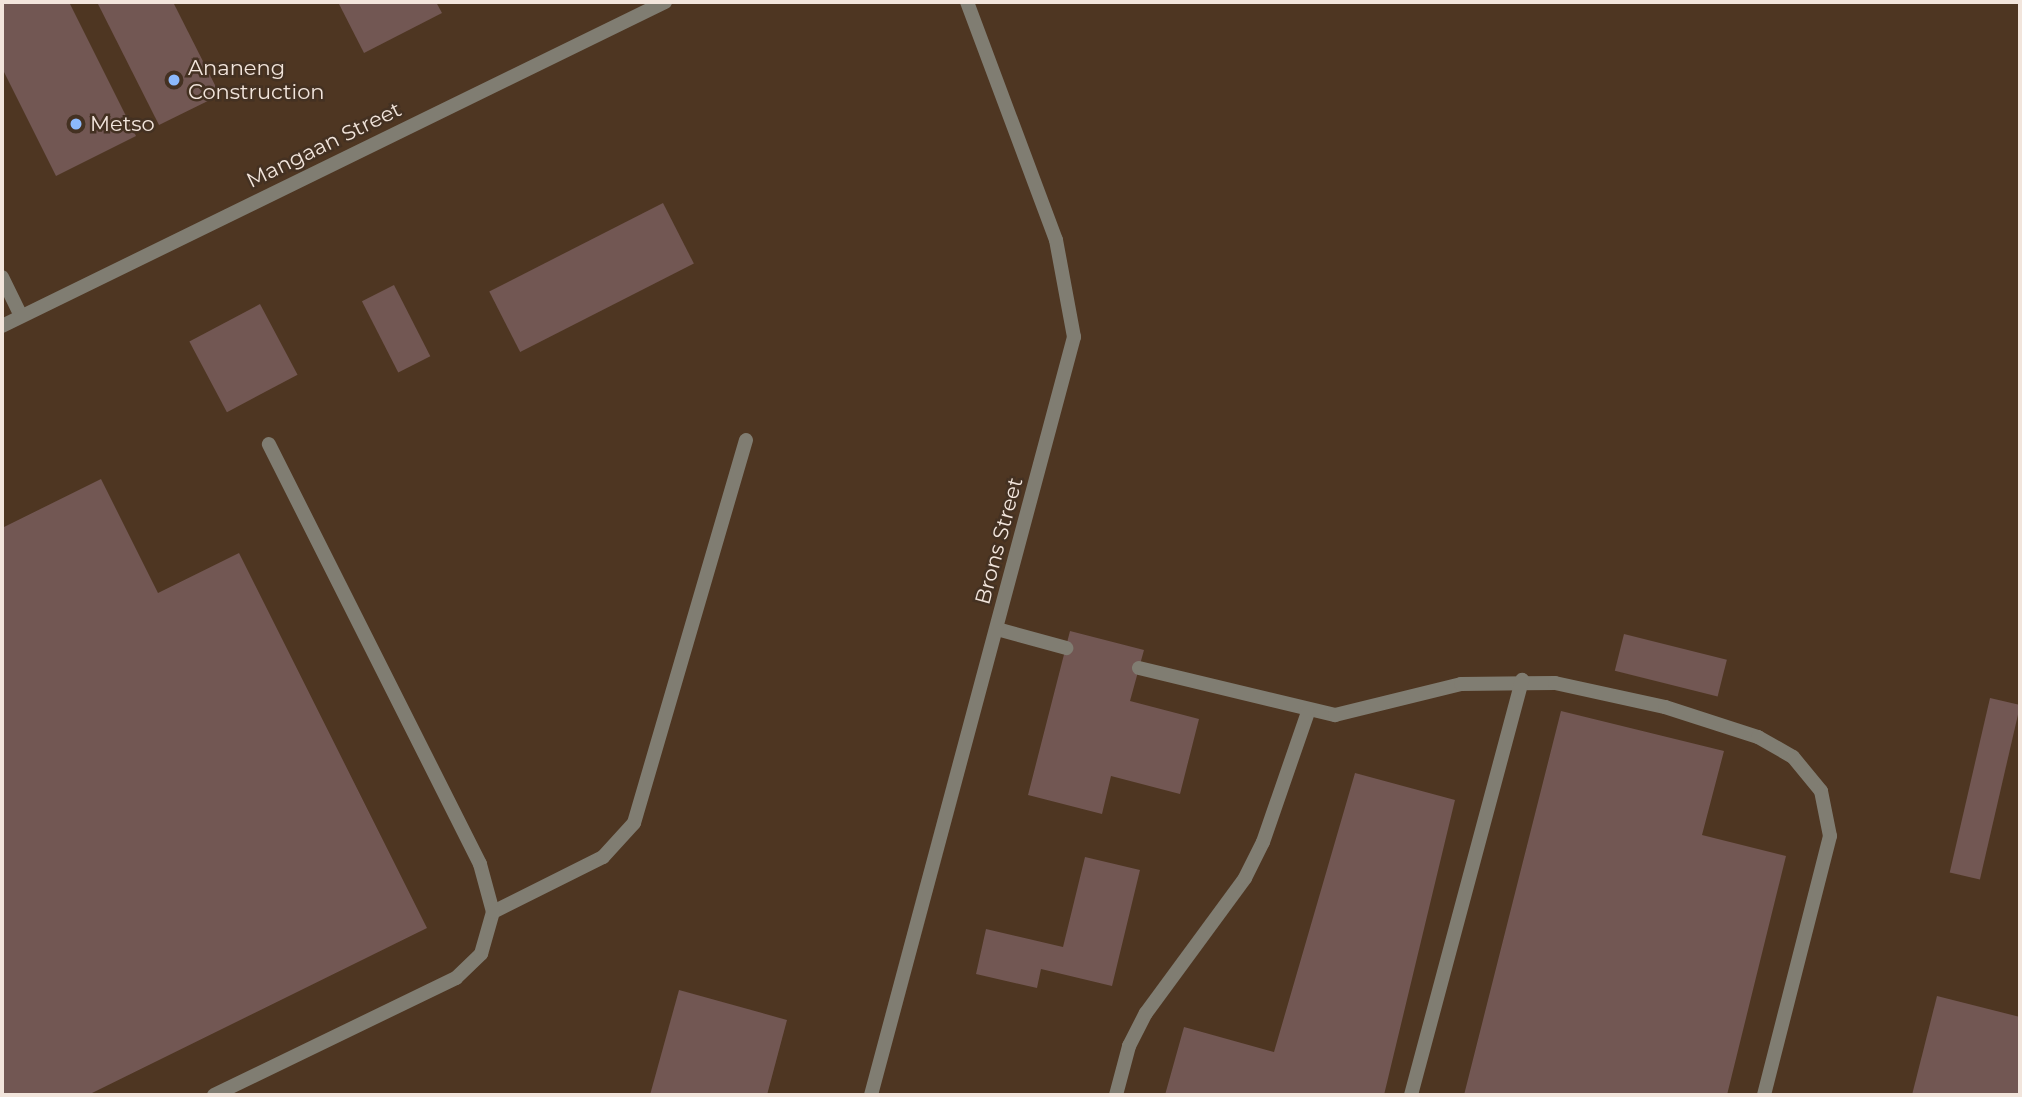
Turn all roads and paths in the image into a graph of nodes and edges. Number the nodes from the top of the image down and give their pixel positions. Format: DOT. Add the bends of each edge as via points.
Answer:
graph roads {
  1 [pos="665,2"];
  2 [pos="967,2"];
  3 [pos="2,277"];
  4 [pos="20,316"];
  5 [pos="2,326"];
  6 [pos="746,440"];
  7 [pos="268,444"];
  8 [pos="997,629"];
  9 [pos="1066,648"];
  10 [pos="1139,668"];
  11 [pos="1522,680"];
  12 [pos="1308,712"];
  13 [pos="493,912"];
  14 [pos="214,1095"];
  15 [pos="871,1095"];
  16 [pos="1116,1095"];
  17 [pos="1411,1095"];
  18 [pos="1764,1095"];
  1 -- 4 [label="street, Mangaan Street"];
  2 -- 8 [label="street, Brons Street" via="1056,240 1074,337"];
  3 -- 4 [label="street"];
  4 -- 5 [label="street, Mangaan Street"];
  6 -- 13 [label="street" via="634,823 603,857"];
  7 -- 13 [label="street" via="480,864"];
  8 -- 9 [label="street"];
  8 -- 15 [label="street, Brons Street"];
  10 -- 12 [label="street"];
  11 -- 12 [label="street" via="1461,684 1357,713"];
  11 -- 17 [label="street"];
  11 -- 18 [label="street" via="1665,707 1758,737 1793,757 1821,792 1830,835"];
  12 -- 16 [label="street" via="1283,799 1257,854 1146,1013"];
  13 -- 14 [label="street" via="481,954 456,978"];
}
